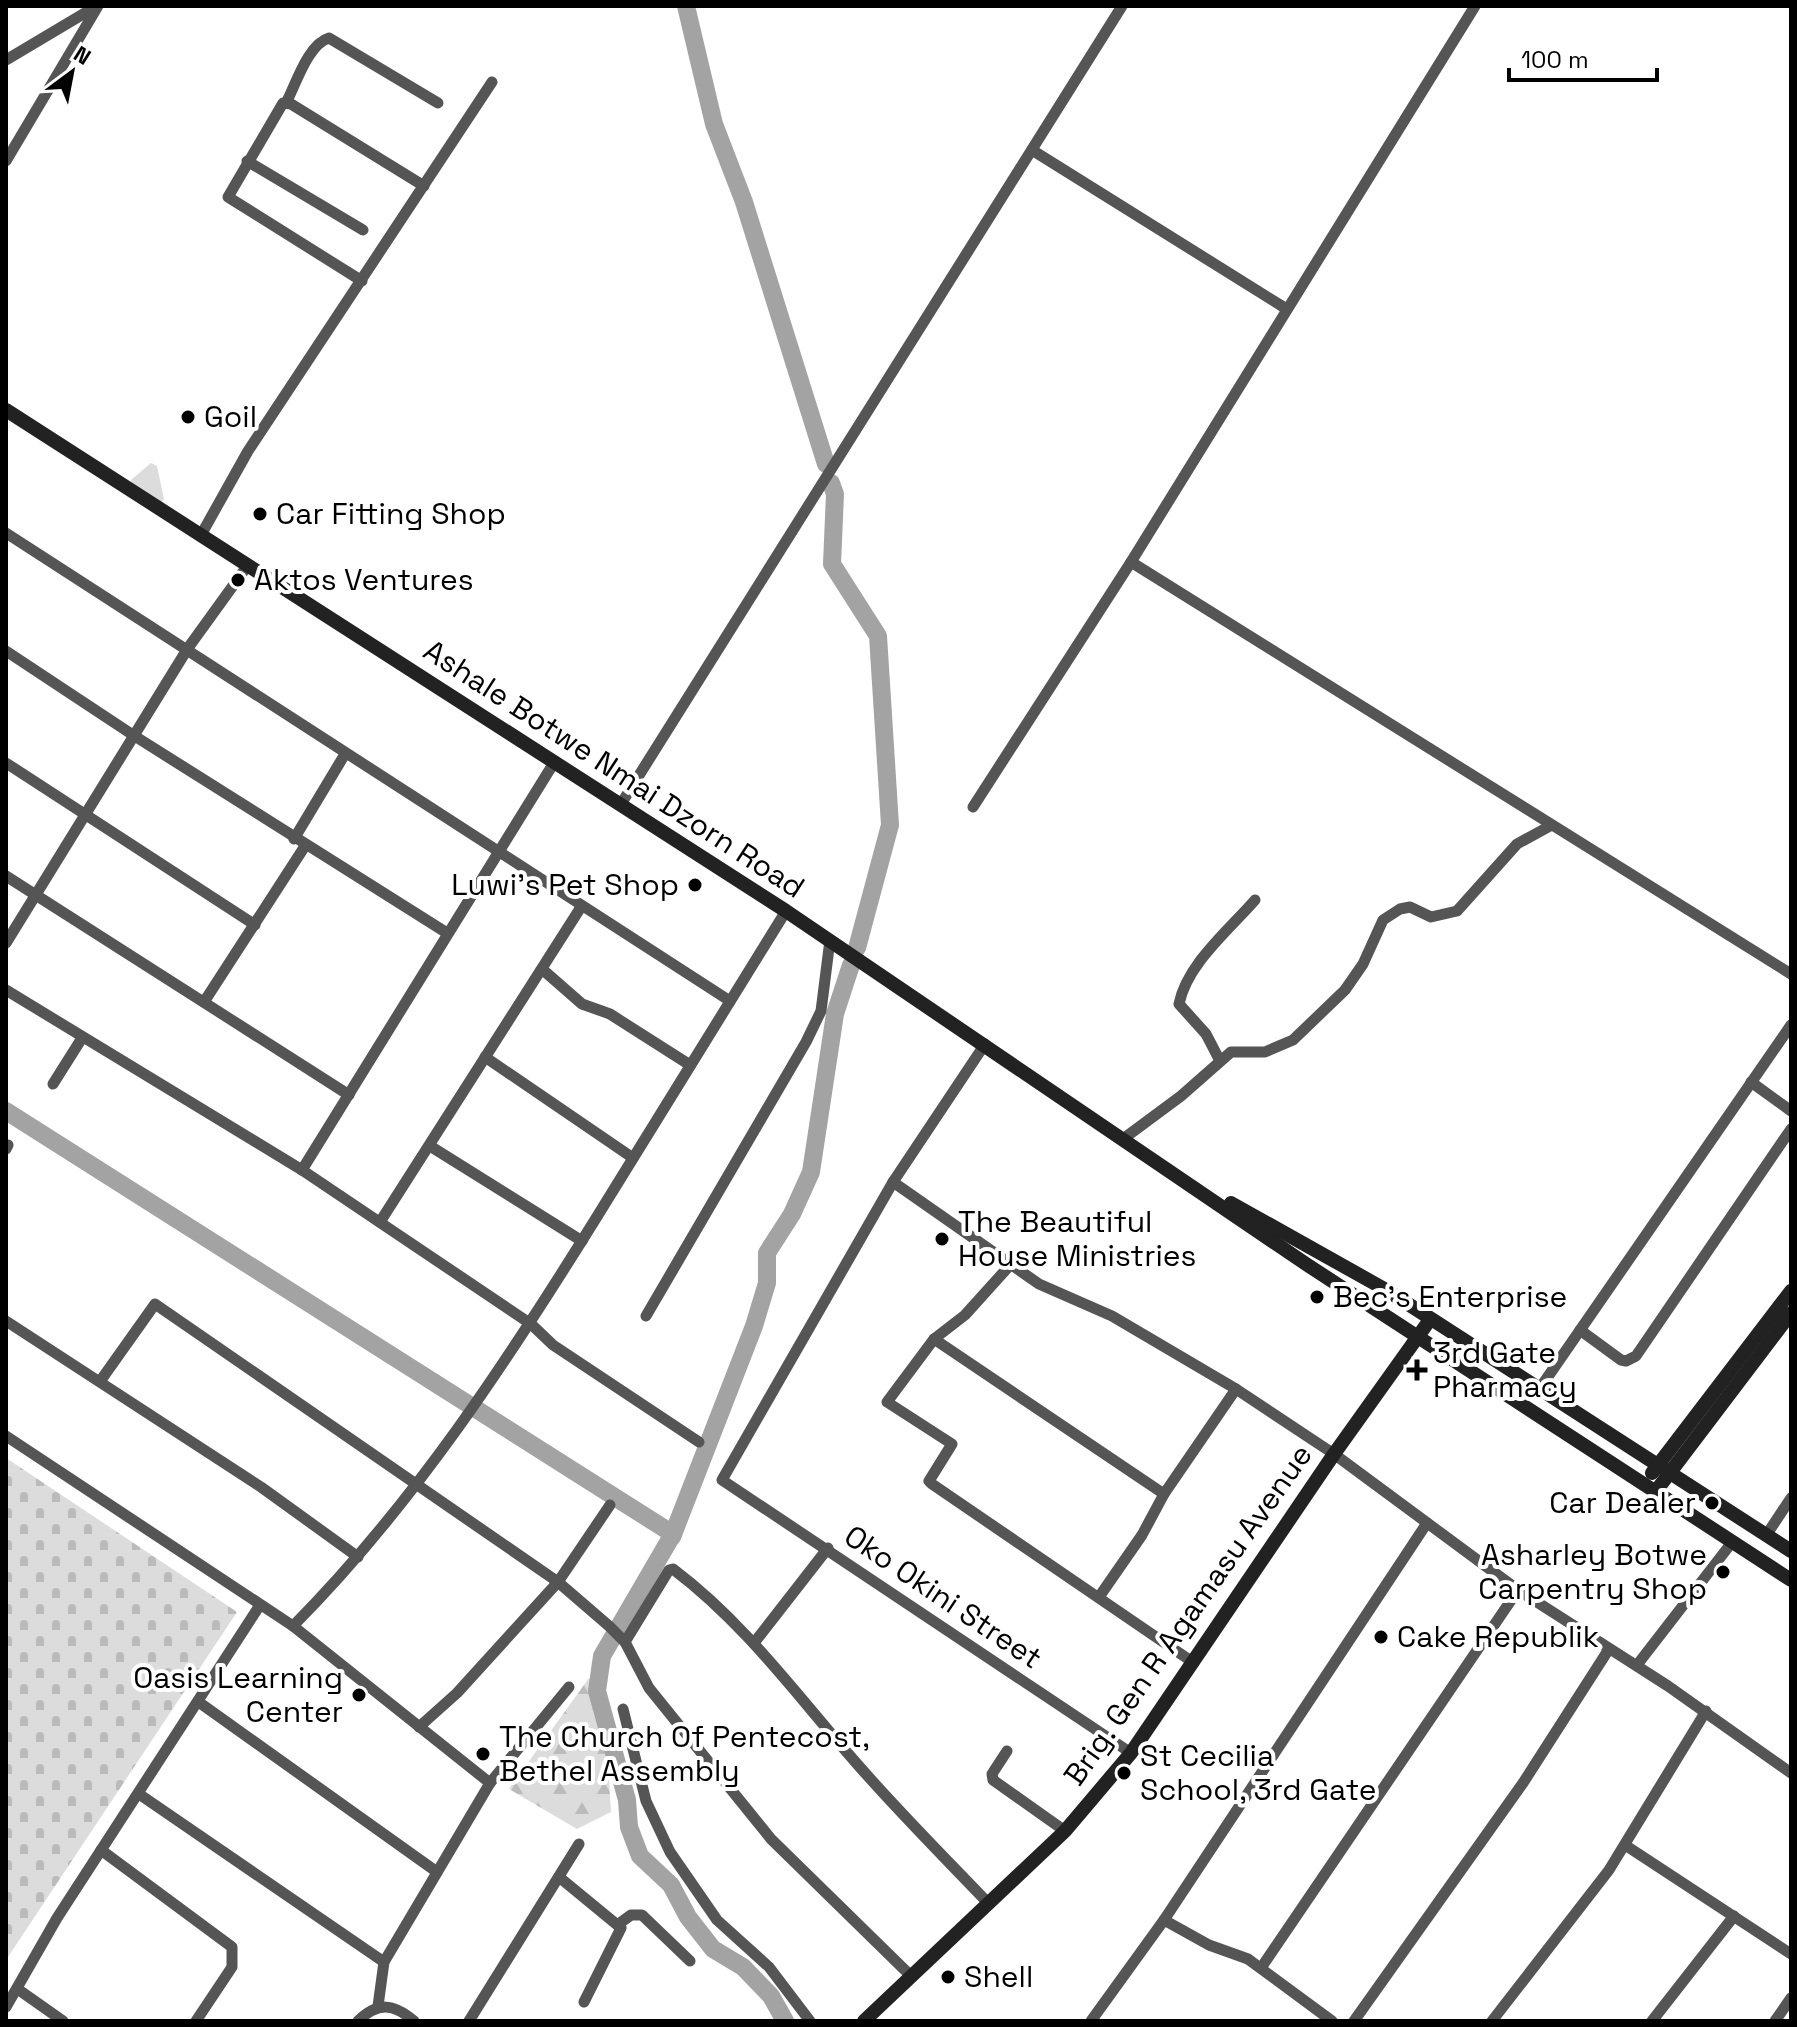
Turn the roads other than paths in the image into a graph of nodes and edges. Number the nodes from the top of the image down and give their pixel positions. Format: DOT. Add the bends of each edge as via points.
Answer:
graph roads {
  1 [pos="98,6"];
  2 [pos="1122,6"];
  3 [pos="1475,6"];
  4 [pos="6,60"];
  5 [pos="492,82"];
  6 [pos="286,103"];
  7 [pos="438,103"];
  8 [pos="1032,150"];
  9 [pos="6,161"];
  10 [pos="247,161"];
  11 [pos="424,186"];
  12 [pos="363,230"];
  13 [pos="362,281"];
  14 [pos="1285,308"];
  15 [pos="6,410"];
  16 [pos="6,533"];
  17 [pos="201,535"];
  18 [pos="1131,562"];
  19 [pos="248,565"];
  20 [pos="188,648"];
  21 [pos="6,651"];
  22 [pos="133,735"];
  23 [pos="345,754"];
  24 [pos="555,761"];
  25 [pos="6,763"];
  26 [pos="621,804"];
  27 [pos="973,807"];
  28 [pos="85,816"];
  29 [pos="1550,826"];
  30 [pos="300,842"];
  31 [pos="497,851"];
  32 [pos="6,876"];
  33 [pos="36,895"];
  34 [pos="1255,900"];
  35 [pos="581,907"];
  36 [pos="786,911"];
  37 [pos="255,925"];
  38 [pos="447,933"];
  39 [pos="830,940"];
  40 [pos="6,943"];
  41 [pos="542,969"];
  42 [pos="1791,974"];
  43 [pos="6,990"];
  44 [pos="730,1001"];
  45 [pos="204,1002"];
  46 [pos="1791,1025"];
  47 [pos="82,1038"];
  48 [pos="985,1044"];
  49 [pos="485,1057"];
  50 [pos="1219,1059"];
  51 [pos="690,1065"];
  52 [pos="1751,1082"];
  53 [pos="53,1084"];
  54 [pos="349,1095"];
  55 [pos="1791,1111"];
  56 [pos="1791,1129"];
  57 [pos="1123,1139"];
  58 [pos="430,1146"];
  59 [pos="633,1158"];
  60 [pos="302,1170"];
  61 [pos="1188,1181"];
  62 [pos="893,1182"];
  63 [pos="380,1222"];
  64 [pos="582,1241"];
  65 [pos="1011,1264"];
  66 [pos="1791,1291"];
  67 [pos="1791,1313"];
  68 [pos="646,1316"];
  69 [pos="6,1321"];
  70 [pos="1429,1321"];
  71 [pos="531,1324"];
  72 [pos="1580,1330"];
  73 [pos="1419,1336"];
  74 [pos="934,1339"];
  75 [pos="101,1380"];
  76 [pos="1236,1389"];
  77 [pos="1538,1391"];
  78 [pos="6,1436"];
  79 [pos="699,1442"];
  80 [pos="1683,1442"];
  81 [pos="1631,1448"];
  82 [pos="1334,1454"];
  83 [pos="1662,1469"];
  84 [pos="418,1484"];
  85 [pos="1651,1487"];
  86 [pos="1692,1487"];
  87 [pos="1164,1494"];
  88 [pos="1791,1498"];
  89 [pos="610,1505"];
  90 [pos="1427,1523"];
  91 [pos="1767,1534"];
  92 [pos="1733,1541"];
  93 [pos="828,1548"];
  94 [pos="1791,1551"];
  95 [pos="358,1557"];
  96 [pos="1791,1580"];
  97 [pos="558,1582"];
  98 [pos="1518,1590"];
  99 [pos="1099,1597"];
  100 [pos="260,1605"];
  101 [pos="293,1626"];
  102 [pos="623,1640"];
  103 [pos="754,1643"];
  104 [pos="1609,1649"];
  105 [pos="1194,1663"];
  106 [pos="1637,1665"];
  107 [pos="569,1687"];
  108 [pos="200,1703"];
  109 [pos="623,1709"];
  110 [pos="1706,1711"];
  111 [pos="419,1727"];
  112 [pos="1007,1751"];
  113 [pos="1131,1753"];
  114 [pos="1791,1773"];
  115 [pos="490,1783"];
  116 [pos="139,1794"];
  117 [pos="1065,1831"];
  118 [pos="579,1844"];
  119 [pos="1625,1845"];
  120 [pos="101,1850"];
  121 [pos="437,1872"];
  122 [pos="559,1877"];
  123 [pos="989,1904"];
  124 [pos="1734,1916"];
  125 [pos="1164,1920"];
  126 [pos="620,1923"];
  127 [pos="1791,1954"];
  128 [pos="690,1961"];
  129 [pos="384,1962"];
  130 [pos="1261,1968"];
  131 [pos="911,1976"];
  132 [pos="19,1990"];
  133 [pos="1791,1998"];
  134 [pos="584,2002"];
  135 [pos="378,2006"];
  136 [pos="6,2007"];
  137 [pos="63,2021"];
  138 [pos="196,2021"];
  139 [pos="358,2021"];
  140 [pos="414,2021"];
  141 [pos="469,2021"];
  142 [pos="810,2021"];
  143 [pos="864,2021"];
  144 [pos="1091,2021"];
  145 [pos="1332,2021"];
  146 [pos="1354,2021"];
  147 [pos="1492,2021"];
  148 [pos="1652,2021"];
  149 [pos="1775,2021"];
  1 -- 4 [label="street"];
  1 -- 9 [label="street"];
  2 -- 8 [label="street"];
  3 -- 14 [label="street"];
  5 -- 11 [label="street"];
  6 -- 7 [label="street" via="312,52 329,38"];
  6 -- 10 [label="street"];
  6 -- 11 [label="street"];
  8 -- 14 [label="street"];
  8 -- 26 [label="street"];
  10 -- 12 [label="street"];
  10 -- 13 [label="street" via="228,197"];
  11 -- 13 [label="street"];
  13 -- 17 [label="street" via="248,451"];
  14 -- 18 [label="street"];
  15 -- 17 [label="main road, Ashale Botwe Nmai Dzorn Road"];
  16 -- 20 [label="street"];
  17 -- 19 [label="main road, Ashale Botwe Nmai Dzorn Road"];
  18 -- 27 [label="street"];
  18 -- 29 [label="street"];
  19 -- 20 [label="street"];
  19 -- 24 [label="main road, Ashale Botwe Nmai Dzorn Road"];
  20 -- 22 [label="street"];
  20 -- 23 [label="street"];
  21 -- 22 [label="street"];
  22 -- 28 [label="street"];
  22 -- 30 [label="street"];
  23 -- 30 [label="street"];
  23 -- 31 [label="street"];
  24 -- 26 [label="main road, Ashale Botwe Nmai Dzorn Road"];
  24 -- 31 [label="street"];
  25 -- 28 [label="street"];
  26 -- 36 [label="main road, Ashale Botwe Nmai Dzorn Road"];
  28 -- 33 [label="street"];
  28 -- 37 [label="street"];
  29 -- 42 [label="street"];
  29 -- 50 [label="street" via="1517,844 1457,911 1431,917 1410,907 1383,920 1345,990 1293,1040 1265,1052 1242,1049"];
  30 -- 37 [label="street"];
  30 -- 38 [label="street"];
  31 -- 35 [label="street"];
  31 -- 38 [label="street"];
  32 -- 33 [label="street"];
  33 -- 40 [label="street"];
  33 -- 45 [label="street"];
  34 -- 50 [label="street" via="1198,965 1181,993 1179,1004 1206,1034"];
  35 -- 41 [label="street"];
  35 -- 44 [label="street"];
  36 -- 39 [label="main road, Ashale Botwe Nmai Dzorn Road"];
  36 -- 44 [label="street"];
  37 -- 45 [label="street"];
  38 -- 54 [label="street"];
  39 -- 48 [label="main road, Ashale Botwe Nmai Dzorn Road"];
  39 -- 68 [label="street" via="821,1011 806,1042"];
  41 -- 49 [label="street"];
  41 -- 51 [label="street" via="582,1004 610,1014"];
  43 -- 47 [label="street"];
  44 -- 51 [label="street"];
  45 -- 54 [label="street"];
  46 -- 52 [label="street"];
  47 -- 53 [label="street"];
  47 -- 60 [label="street"];
  48 -- 57 [label="main road, Ashale Botwe Nmai Dzorn Road"];
  48 -- 62 [label="street"];
  49 -- 58 [label="street"];
  49 -- 59 [label="street"];
  50 -- 57 [label="street" via="1181,1096"];
  51 -- 59 [label="street"];
  52 -- 55 [label="street"];
  52 -- 72 [label="street"];
  54 -- 60 [label="street"];
  56 -- 72 [label="street" via="1636,1356 1621,1360"];
  57 -- 61 [label="main road, Ashale Botwe Nmai Dzorn Road"];
  58 -- 63 [label="street"];
  58 -- 64 [label="street"];
  59 -- 64 [label="street"];
  60 -- 63 [label="street"];
  61 -- 70 [label="main road, Ashale Botwe Nmai Dzorn Road" via="1310,1244"];
  61 -- 73 [label="main road, Ashale Botwe Nmai Dzorn Road"];
  62 -- 65 [label="street"];
  62 -- 93 [label="street, Oko Okini Street" via="724,1472 725,1484"];
  63 -- 71 [label="street"];
  64 -- 71 [label="street"];
  65 -- 74 [label="street" via="965,1315"];
  65 -- 76 [label="street"];
  66 -- 80 [label="main road"];
  67 -- 80 [label="main road"];
  69 -- 75 [label="street"];
  70 -- 73 [label="main road, Brig. Gen R Agamasu Avenue"];
  70 -- 77 [label="main road, Ashale Botwe Nmai Dzorn Road"];
  71 -- 79 [label="street" via="553,1345"];
  71 -- 84 [label="street"];
  72 -- 77 [label="street"];
  73 -- 82 [label="main road, Brig. Gen R Agamasu Avenue"];
  73 -- 85 [label="main road, Ashale Botwe Nmai Dzorn Road"];
  74 -- 87 [label="street"];
  74 -- 99 [label="street" via="887,1400 952,1444 930,1479 932,1484"];
  75 -- 84 [label="street" via="155,1304"];
  75 -- 95 [label="street"];
  76 -- 82 [label="street"];
  76 -- 87 [label="street"];
  77 -- 81 [label="main road, Ashale Botwe Nmai Dzorn Road"];
  78 -- 100 [label="street"];
  80 -- 81 [label="main road" via="1658,1452"];
  80 -- 83 [label="main road"];
  80 -- 86 [label="main road" via="1683,1468"];
  81 -- 83 [label="main road, Ashale Botwe Nmai Dzorn Road"];
  82 -- 90 [label="street"];
  82 -- 105 [label="main road, Brig. Gen R Agamasu Avenue"];
  83 -- 85 [label="main road"];
  83 -- 86 [label="main road, Ashale Botwe Nmai Dzorn Road"];
  84 -- 95 [label="street"];
  84 -- 97 [label="street"];
  85 -- 92 [label="main road, Ashale Botwe Nmai Dzorn Road"];
  86 -- 91 [label="main road, Ashale Botwe Nmai Dzorn Road"];
  87 -- 99 [label="street"];
  88 -- 91 [label="street"];
  89 -- 97 [label="street"];
  90 -- 98 [label="street"];
  90 -- 125 [label="street"];
  91 -- 94 [label="main road, Ashale Botwe Nmai Dzorn Road"];
  92 -- 96 [label="main road, Ashale Botwe Nmai Dzorn Road"];
  92 -- 106 [label="street"];
  93 -- 103 [label="street"];
  93 -- 113 [label="street, Oko Okini Street"];
  95 -- 101 [label="street"];
  97 -- 102 [label="street"];
  97 -- 111 [label="street"];
  98 -- 104 [label="street"];
  98 -- 130 [label="street"];
  99 -- 105 [label="street"];
  100 -- 101 [label="street"];
  100 -- 108 [label="street"];
  101 -- 111 [label="street"];
  102 -- 103 [label="street" via="673,1569"];
  102 -- 131 [label="street" via="649,1688 771,1839"];
  103 -- 123 [label="street" via="856,1764"];
  104 -- 106 [label="street"];
  104 -- 146 [label="street" via="1523,1783"];
  105 -- 113 [label="main road, Brig. Gen R Agamasu Avenue"];
  106 -- 110 [label="street"];
  107 -- 115 [label="street"];
  108 -- 116 [label="street"];
  108 -- 121 [label="street"];
  109 -- 142 [label="street" via="646,1801 670,1852 717,1920 769,1967"];
  110 -- 114 [label="street"];
  110 -- 119 [label="street"];
  111 -- 115 [label="street"];
  112 -- 117 [label="street" via="993,1780"];
  113 -- 117 [label="main road, Brig. Gen R Agamasu Avenue"];
  115 -- 121 [label="street"];
  116 -- 120 [label="street"];
  116 -- 129 [label="street"];
  117 -- 123 [label="main road, Brig. Gen R Agamasu Avenue"];
  118 -- 122 [label="street"];
  119 -- 124 [label="street"];
  119 -- 147 [label="street"];
  120 -- 132 [label="street"];
  120 -- 138 [label="street" via="232,1947 232,1967"];
  121 -- 129 [label="street"];
  122 -- 126 [label="street"];
  122 -- 141 [label="street"];
  123 -- 131 [label="main road, Brig. Gen R Agamasu Avenue"];
  124 -- 127 [label="street"];
  124 -- 148 [label="street"];
  125 -- 130 [label="street"];
  125 -- 144 [label="street"];
  126 -- 128 [label="street" via="642,1915"];
  126 -- 134 [label="street" via="621,1935"];
  129 -- 135 [label="street"];
  130 -- 145 [label="street"];
  131 -- 143 [label="main road, Brig. Gen R Agamasu Avenue"];
  132 -- 136 [label="street"];
  132 -- 137 [label="street"];
  133 -- 149 [label="street"];
  135 -- 139 [label="street"];
  135 -- 140 [label="street" via="391,2006"];
}
